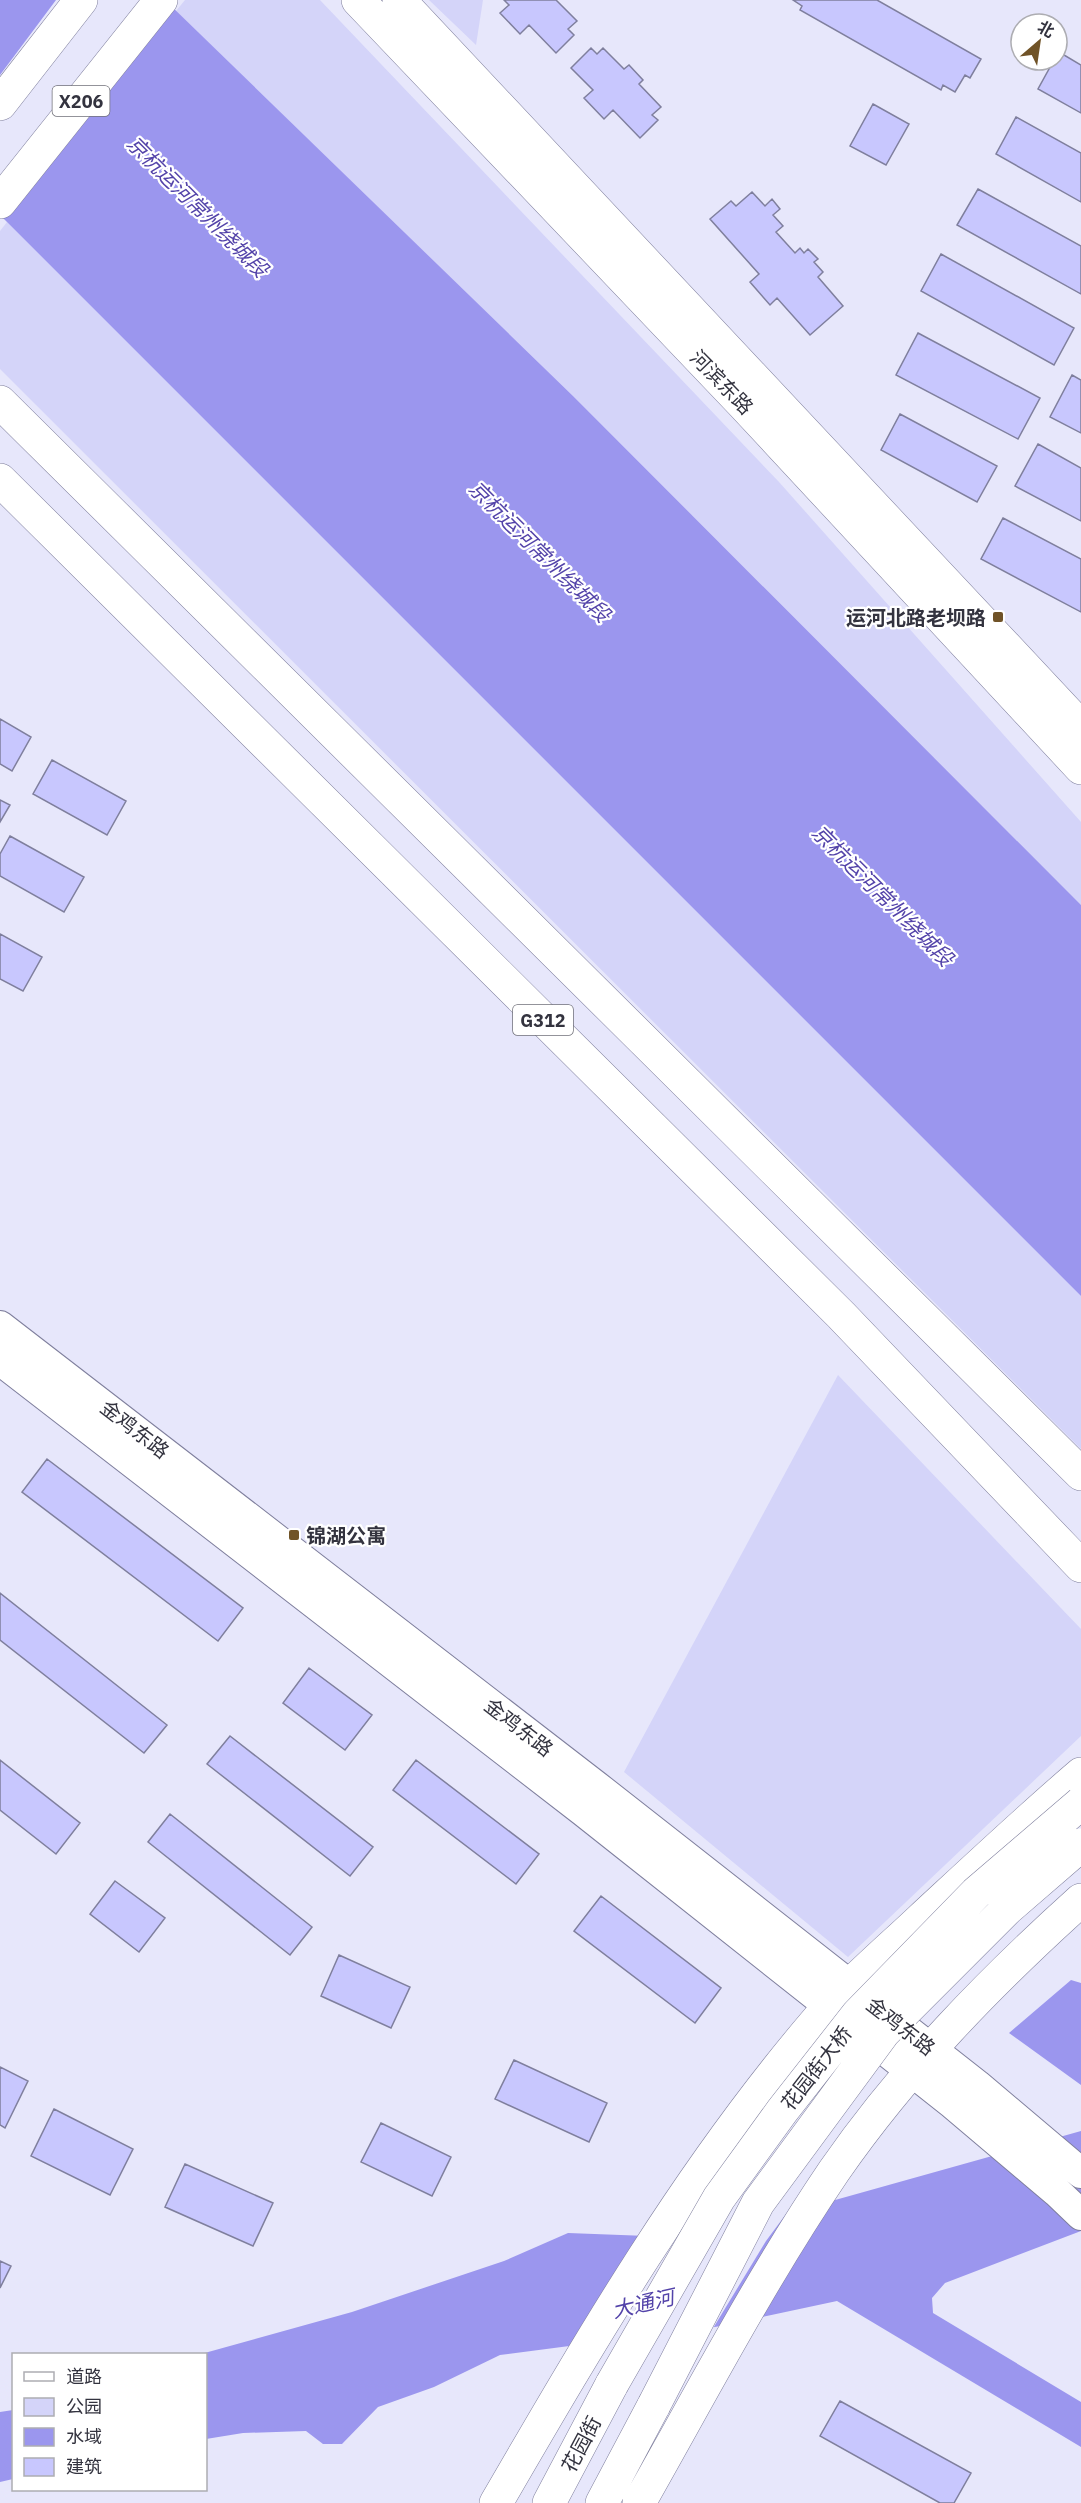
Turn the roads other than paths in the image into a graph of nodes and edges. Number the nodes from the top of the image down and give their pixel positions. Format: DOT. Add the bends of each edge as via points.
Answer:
graph roads {
  1 [pos="81,0"];
  2 [pos="161,0"];
  3 [pos="358,0"];
  4 [pos="399,0"];
  5 [pos="0,104"];
  6 [pos="0,202"];
  7 [pos="0,402"];
  8 [pos="0,480"];
  9 [pos="1081,728"];
  10 [pos="1081,768"];
  11 [pos="0,1326"];
  12 [pos="0,1360"];
  13 [pos="1081,1474"];
  14 [pos="1081,1566"];
  15 [pos="1081,1774"];
  16 [pos="1081,1803"];
  17 [pos="1081,1845"];
  18 [pos="1081,1900"];
  19 [pos="840,1997"];
  20 [pos="921,2060"];
  21 [pos="1081,2174"];
  22 [pos="1081,2216"];
  23 [pos="612,2384"];
  24 [pos="496,2503"];
  25 [pos="549,2503"];
  26 [pos="602,2503"];
  27 [pos="639,2503"];
  1 -- 5 [label="main road"];
  2 -- 6 [label="main road, X206"];
  3 -- 10 [label="main road, 河滨东路" via="743,404"];
  4 -- 9 [label="main road, 河滨东路"];
  7 -- 13 [label="main road, G312"];
  8 -- 14 [label="main road, G312" via="840,1315"];
  11 -- 19 [label="street, 金鸡东路" via="596,1786"];
  12 -- 19 [label="street, 金鸡东路" via="583,1811"];
  15 -- 19 [label="main road"];
  16 -- 23 [label="main road, 花园街大桥, bridge" via="976,1893 858,2014 719,2198"];
  17 -- 26 [label="main road, 花园街大桥, bridge" via="1006,1910 884,2032 758,2203"];
  18 -- 20 [label="main road" via="983,1992"];
  19 -- 20 [label="street, 金鸡东路"];
  19 -- 24 [label="main road" via="765,2086 662,2227"];
  20 -- 21 [label="street, 金鸡东路" via="1034,2132"];
  20 -- 22 [label="street, 金鸡东路" via="1003,2145"];
  20 -- 27 [label="main road" via="834,2171 737,2330"];
  23 -- 25 [label="main road, 花园街"];
}
